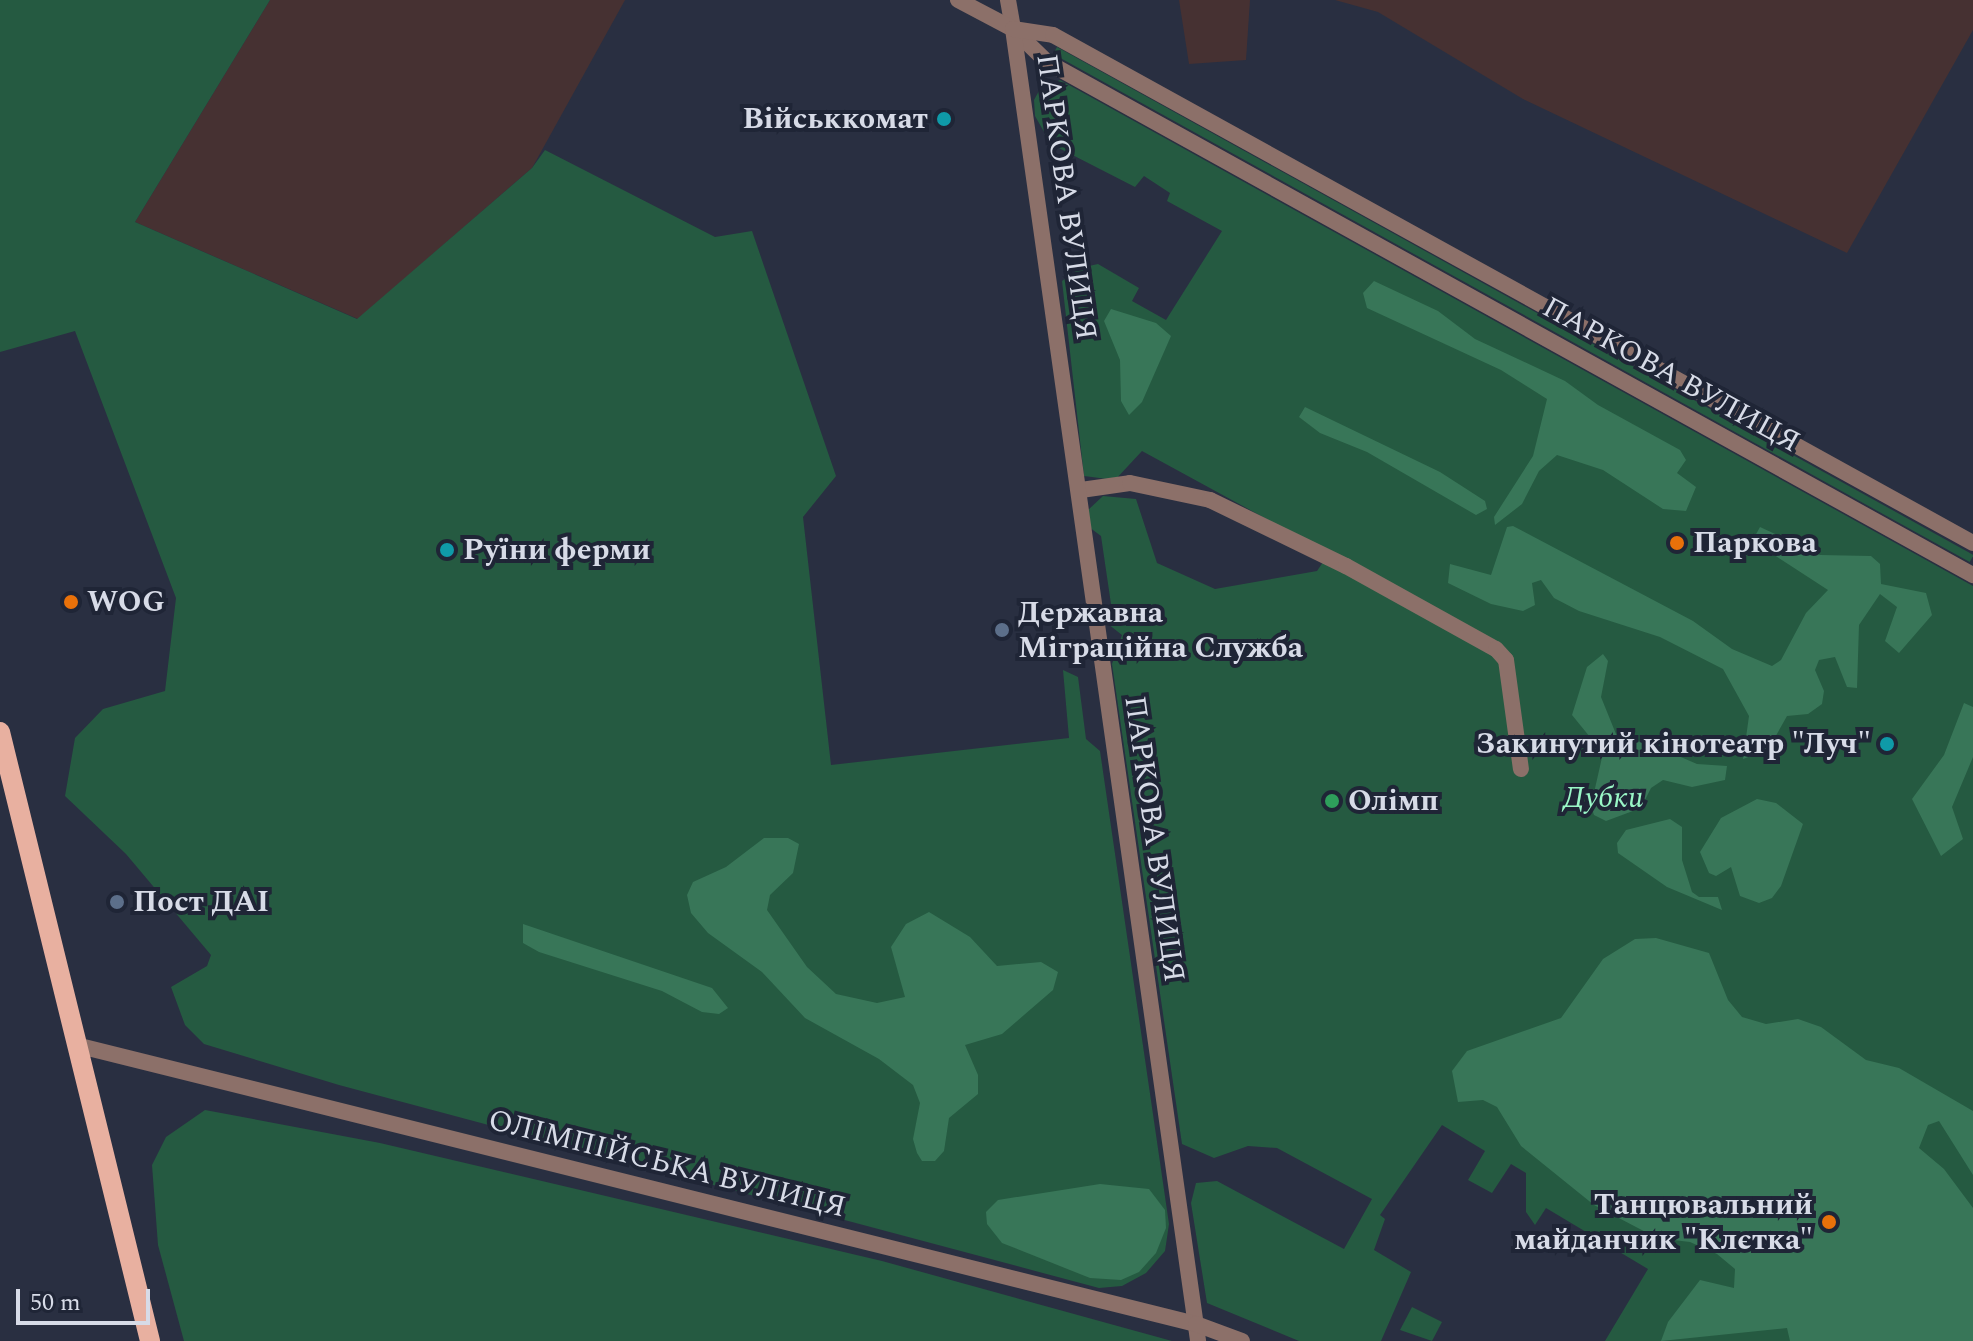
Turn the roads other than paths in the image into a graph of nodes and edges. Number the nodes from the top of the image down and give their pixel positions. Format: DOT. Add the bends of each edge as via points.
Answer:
graph roads {
  1 [pos="958,0"];
  2 [pos="1008,0"];
  3 [pos="1013,29"];
  4 [pos="1081,490"];
  5 [pos="1973,543"];
  6 [pos="1973,575"];
  7 [pos="0,732"];
  8 [pos="1521,769"];
  9 [pos="76,1045"];
  10 [pos="1197,1333"];
  11 [pos="150,1341"];
  12 [pos="1242,1341"];
  1 -- 3 [label="street"];
  2 -- 3 [label="street"];
  3 -- 4 [label="street, ПАРКОВА ВУЛИЦЯ"];
  3 -- 5 [label="street, ПАРКОВА ВУЛИЦЯ" via="1053,35"];
  3 -- 6 [label="street, ПАРКОВА ВУЛИЦЯ" via="1047,62"];
  4 -- 8 [label="street" via="1130,483 1210,500 1346,566 1496,649 1506,660"];
  4 -- 10 [label="street, ПАРКОВА ВУЛИЦЯ"];
  7 -- 9 [label="main road"];
  9 -- 10 [label="street, ОЛІМПІЙСЬКА ВУЛИЦЯ"];
  9 -- 11 [label="main road"];
  10 -- 12 [label="street, ОЛІМПІЙСЬКА ВУЛИЦЯ"];
}
